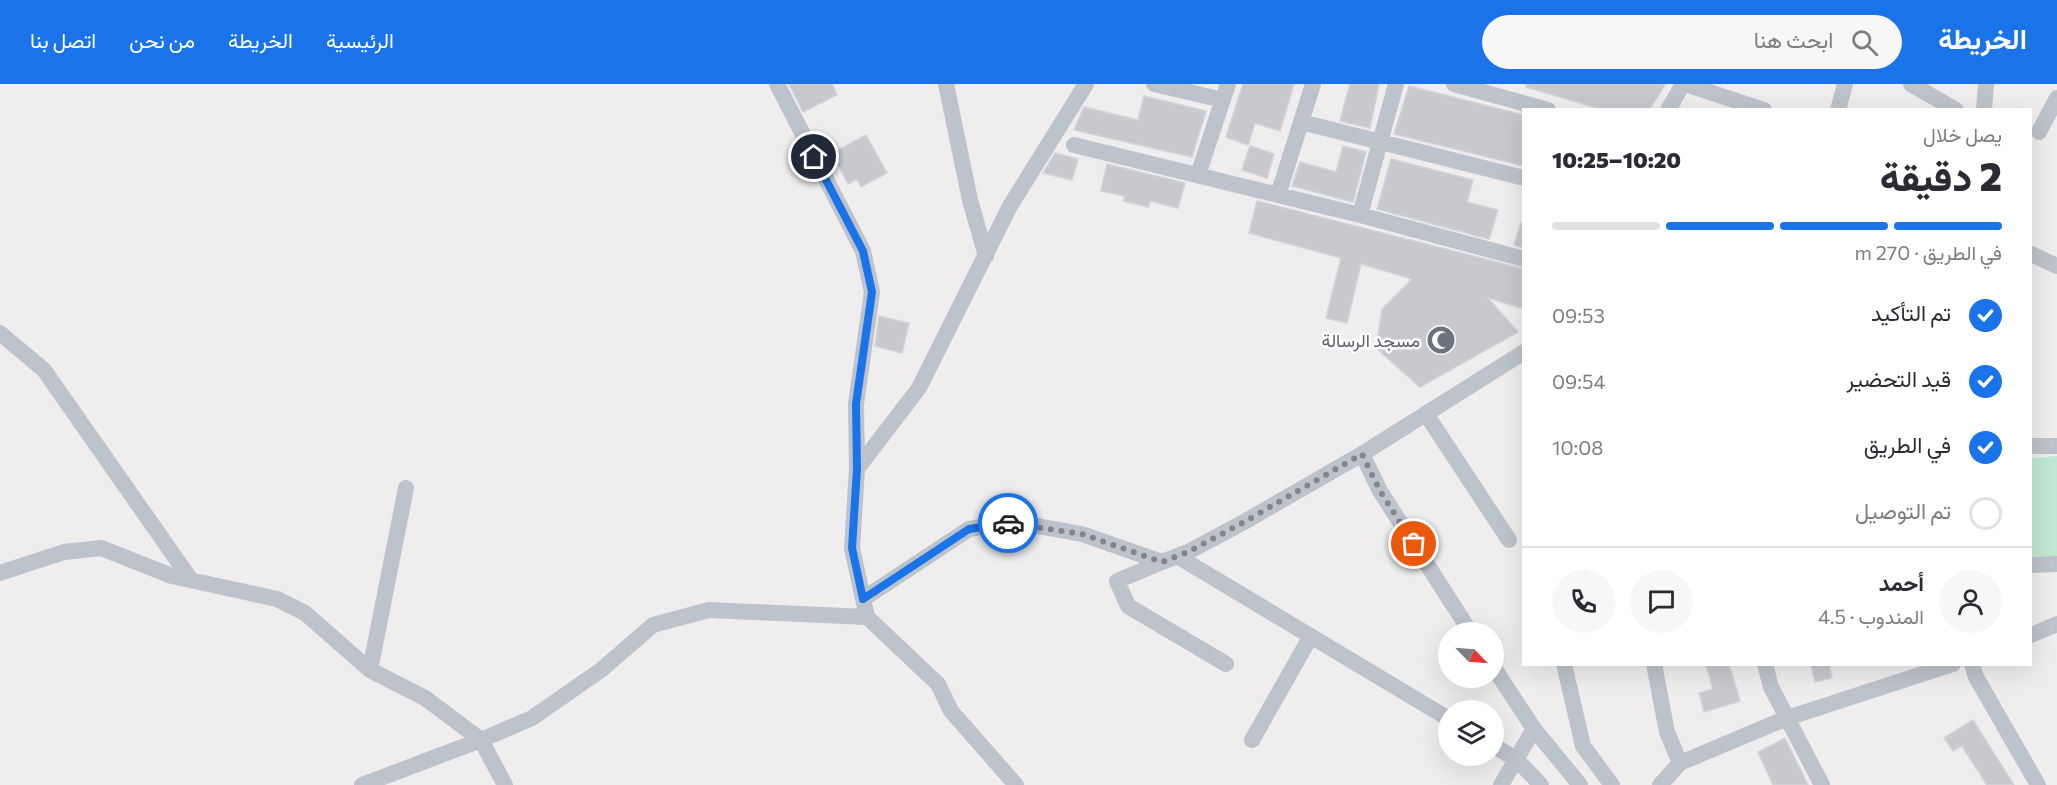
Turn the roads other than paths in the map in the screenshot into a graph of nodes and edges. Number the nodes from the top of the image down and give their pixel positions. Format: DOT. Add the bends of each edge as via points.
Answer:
graph roads {
  1 [pos="777,84"];
  2 [pos="946,84"];
  3 [pos="1086,84"];
  4 [pos="1154,84"];
  5 [pos="1313,84"];
  6 [pos="1396,84"];
  7 [pos="1684,84"];
  8 [pos="1845,84"];
  9 [pos="1911,84"];
  10 [pos="1986,84"];
  11 [pos="1465,85"];
  12 [pos="1226,92"];
  13 [pos="2057,98"];
  14 [pos="1541,108"];
  15 [pos="1669,108"];
  16 [pos="1758,108"];
  17 [pos="1839,108"];
  18 [pos="1953,108"];
  19 [pos="1984,108"];
  20 [pos="1301,122"];
  21 [pos="2039,132"];
  22 [pos="1380,142"];
  23 [pos="1074,145"];
  24 [pos="1198,175"];
  25 [pos="1522,178"];
  26 [pos="1278,195"];
  27 [pos="1360,215"];
  28 [pos="2032,254"];
  29 [pos="986,256"];
  30 [pos="1522,258"];
  31 [pos="2057,266"];
  32 [pos="0,333"];
  33 [pos="1522,353"];
  34 [pos="1426,414"];
  35 [pos="2032,446"];
  36 [pos="2057,446"];
  37 [pos="1362,454"];
  38 [pos="857,469"];
  39 [pos="406,488"];
  40 [pos="1509,540"];
  41 [pos="1170,559"];
  42 [pos="2057,564"];
  43 [pos="2032,565"];
  44 [pos="0,573"];
  45 [pos="191,580"];
  46 [pos="863,599"];
  47 [pos="867,617"];
  48 [pos="1464,622"];
  49 [pos="2057,624"];
  50 [pos="2032,635"];
  51 [pos="1311,636"];
  52 [pos="1226,664"];
  53 [pos="1564,666"];
  54 [pos="1654,666"];
  55 [pos="1766,666"];
  56 [pos="1939,666"];
  57 [pos="1973,666"];
  58 [pos="370,670"];
  59 [pos="1905,671"];
  60 [pos="1504,683"];
  61 [pos="1438,712"];
  62 [pos="1787,718"];
  63 [pos="1534,729"];
  64 [pos="481,740"];
  65 [pos="1252,740"];
  66 [pos="1504,752"];
  67 [pos="1516,759"];
  68 [pos="1680,763"];
  69 [pos="362,785"];
  70 [pos="505,785"];
  71 [pos="1016,785"];
  72 [pos="1501,785"];
  73 [pos="1541,785"];
  74 [pos="1580,785"];
  75 [pos="1612,785"];
  76 [pos="1660,785"];
  77 [pos="1822,785"];
  78 [pos="2038,785"];
  1 -- 38 [label="street" via="863,251 872,292 856,404"];
  2 -- 29 [label="street"];
  3 -- 29 [label="street" via="1010,206"];
  4 -- 12 [label="street"];
  5 -- 20 [label="street"];
  6 -- 22 [label="street"];
  7 -- 15 [label="street"];
  7 -- 16 [label="street"];
  8 -- 17 [label="street"];
  9 -- 18 [label="street"];
  10 -- 19 [label="street"];
  11 -- 14 [label="street"];
  12 -- 24 [label="street"];
  13 -- 21 [label="street"];
  20 -- 22 [label="street"];
  20 -- 26 [label="street"];
  22 -- 25 [label="street"];
  22 -- 27 [label="street"];
  23 -- 24 [label="street"];
  24 -- 26 [label="street"];
  26 -- 27 [label="street"];
  27 -- 30 [label="street"];
  28 -- 31 [label="street"];
  29 -- 38 [label="street" via="919,388"];
  32 -- 45 [label="street" via="44,370"];
  33 -- 34 [label="street"];
  34 -- 37 [label="street"];
  34 -- 40 [label="street"];
  35 -- 36 [label="street"];
  37 -- 41 [label="street" via="1244,522"];
  37 -- 48 [label="street" via="1380,491"];
  38 -- 46 [label="street" via="852,548"];
  39 -- 58 [label="street"];
  41 -- 46 [label="street" via="1082,534 1015,522 969,529"];
  41 -- 51 [label="street"];
  41 -- 52 [label="street" via="1117,581 1128,606"];
  42 -- 43 [label="street"];
  44 -- 45 [label="street" via="64,552 101,548"];
  45 -- 58 [label="street" via="277,599 305,614"];
  46 -- 47 [label="street"];
  47 -- 64 [label="street" via="709,610 653,625 601,669 532,718"];
  47 -- 71 [label="street" via="938,684 951,711"];
  49 -- 50 [label="street"];
  51 -- 61 [label="street"];
  51 -- 65 [label="street"];
  53 -- 75 [label="street" via="1583,746"];
  54 -- 68 [label="street" via="1666,732"];
  55 -- 62 [label="street"];
  56 -- 59 [label="street"];
  57 -- 78 [label="street"];
  58 -- 64 [label="street" via="425,698"];
  59 -- 62 [label="street"];
  60 -- 63 [label="street"];
  62 -- 68 [label="street"];
  62 -- 77 [label="street"];
  63 -- 67 [label="street"];
  63 -- 74 [label="street"];
  64 -- 69 [label="street"];
  64 -- 70 [label="street"];
  66 -- 67 [label="street"];
  67 -- 72 [label="street"];
  67 -- 73 [label="street"];
  68 -- 76 [label="street"];
}
